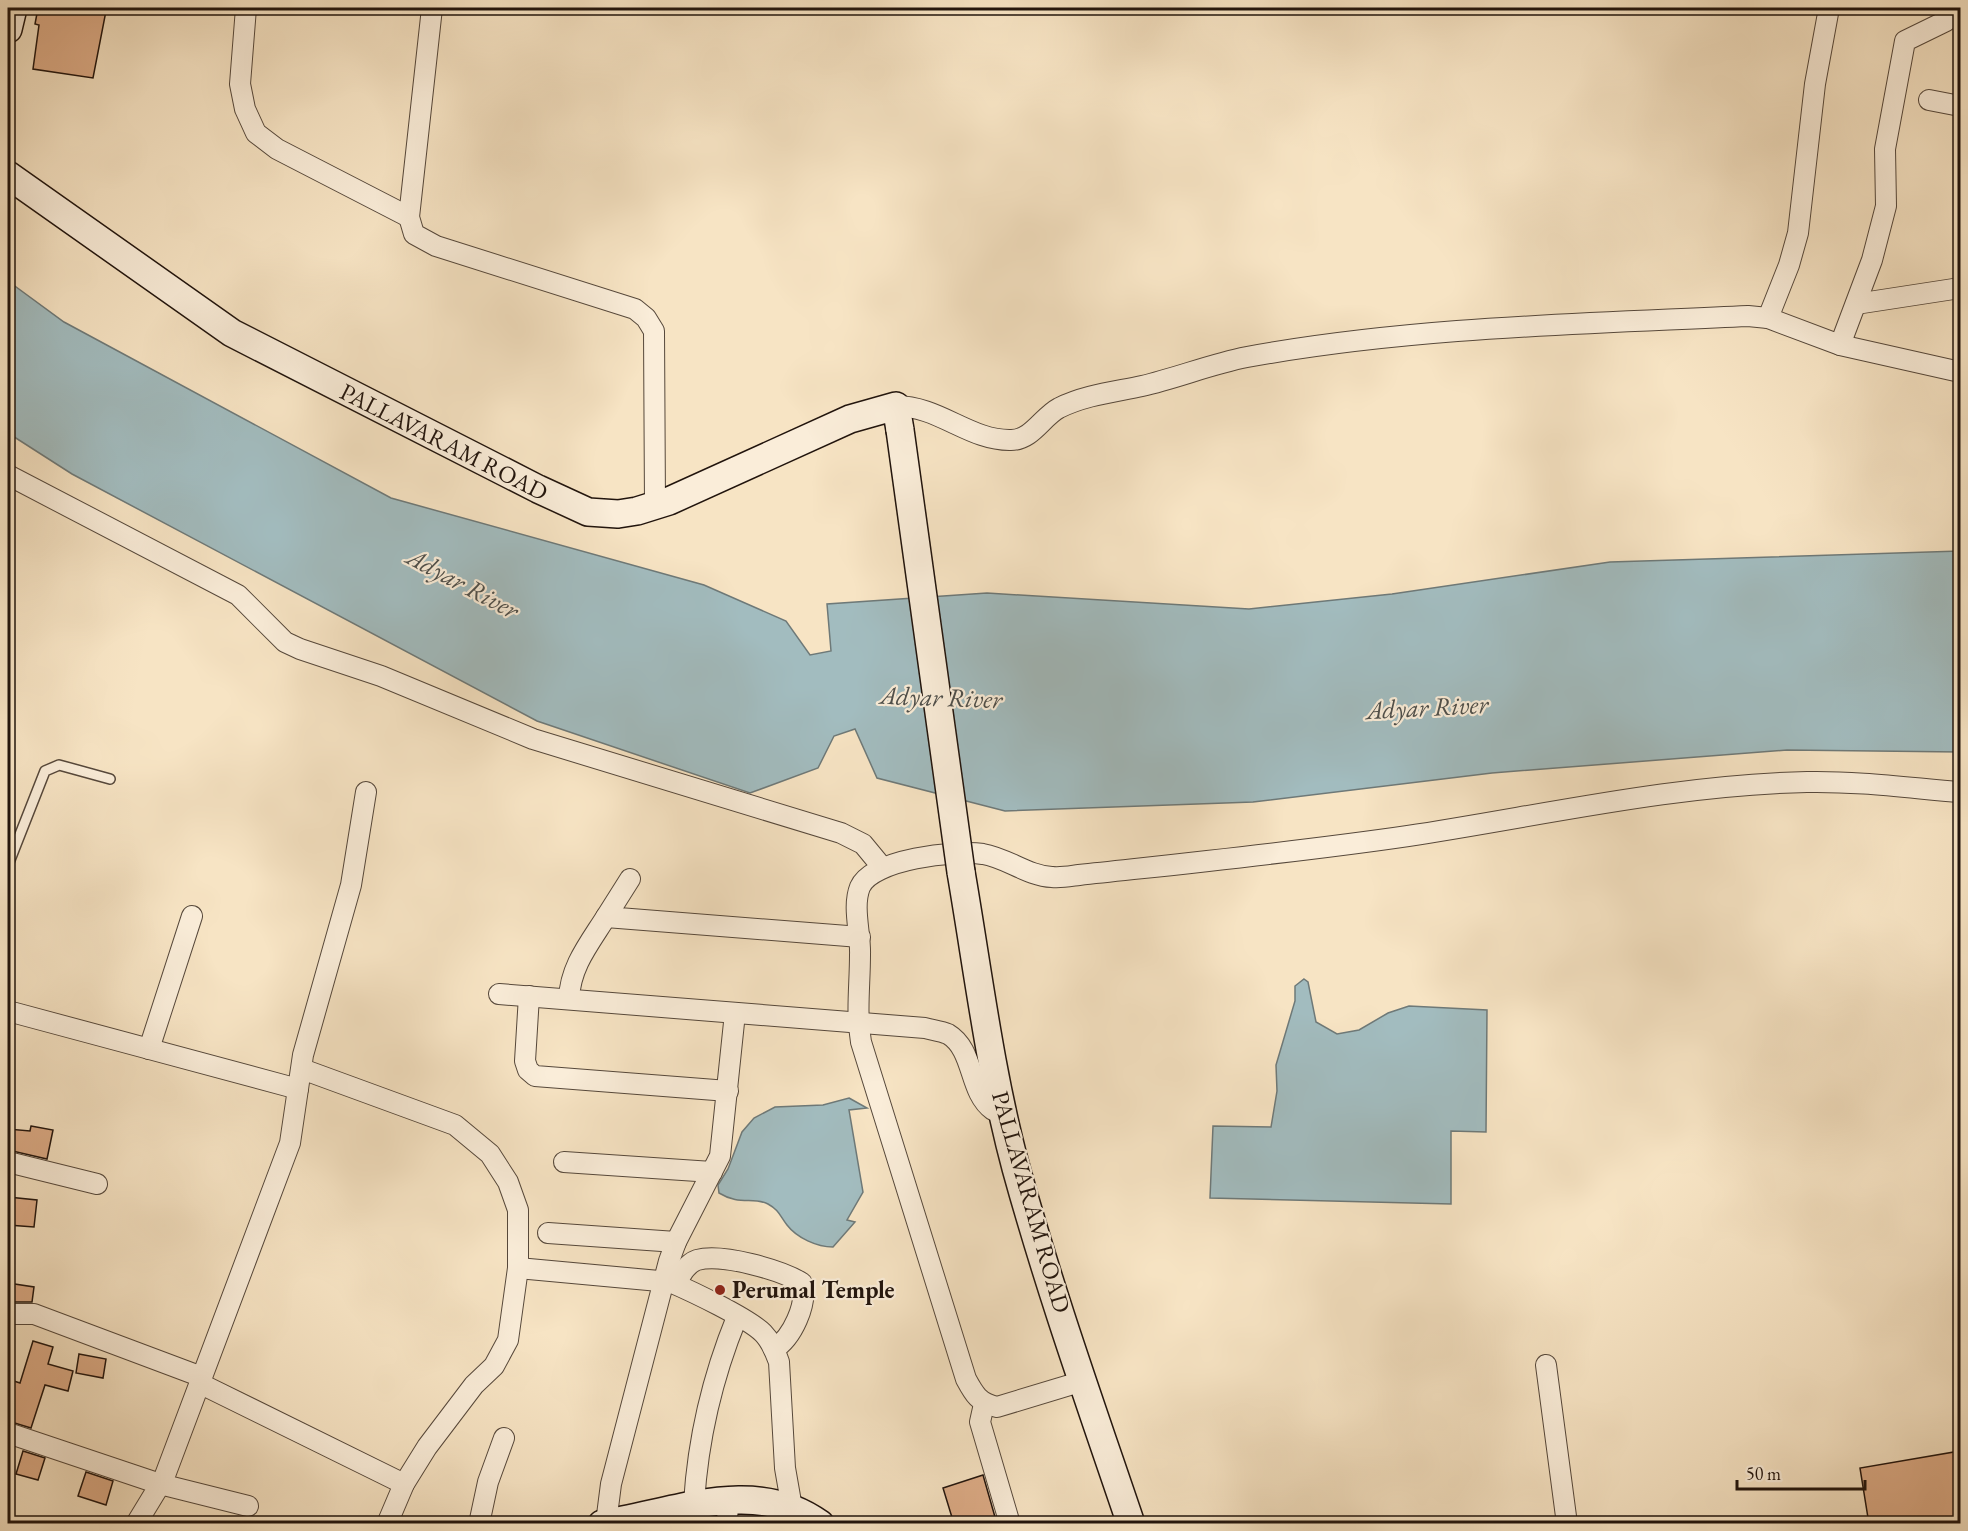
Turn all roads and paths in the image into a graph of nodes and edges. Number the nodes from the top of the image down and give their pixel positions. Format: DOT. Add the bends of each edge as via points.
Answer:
graph roads {
  1 [pos="13,8"];
  2 [pos="246,8"];
  3 [pos="432,8"];
  4 [pos="1829,8"];
  5 [pos="1951,17"];
  6 [pos="8,29"];
  7 [pos="1929,100"];
  8 [pos="1960,106"];
  9 [pos="8,175"];
  10 [pos="409,217"];
  11 [pos="1960,288"];
  12 [pos="1856,304"];
  13 [pos="1768,318"];
  14 [pos="1840,345"];
  15 [pos="1960,372"];
  16 [pos="898,418"];
  17 [pos="8,475"];
  18 [pos="655,506"];
  19 [pos="110,779"];
  20 [pos="366,792"];
  21 [pos="1960,792"];
  22 [pos="8,865"];
  23 [pos="882,867"];
  24 [pos="630,879"];
  25 [pos="192,916"];
  26 [pos="606,917"];
  27 [pos="860,937"];
  28 [pos="499,994"];
  29 [pos="529,996"];
  30 [pos="568,999"];
  31 [pos="8,1011"];
  32 [pos="735,1013"];
  33 [pos="858,1023"];
  34 [pos="148,1049"];
  35 [pos="302,1069"];
  36 [pos="298,1089"];
  37 [pos="728,1091"];
  38 [pos="1002,1108"];
  39 [pos="8,1162"];
  40 [pos="564,1162"];
  41 [pos="712,1172"];
  42 [pos="97,1185"];
  43 [pos="548,1233"];
  44 [pos="676,1242"];
  45 [pos="518,1268"];
  46 [pos="670,1283"];
  47 [pos="8,1314"];
  48 [pos="737,1317"];
  49 [pos="774,1349"];
  50 [pos="1546,1365"];
  51 [pos="201,1380"];
  52 [pos="1083,1381"];
  53 [pos="984,1404"];
  54 [pos="8,1432"];
  55 [pos="504,1438"];
  56 [pos="160,1484"];
  57 [pos="404,1484"];
  58 [pos="694,1503"];
  59 [pos="248,1506"];
  60 [pos="792,1508"];
  61 [pos="727,1512"];
  62 [pos="647,1519"];
  63 [pos="604,1523"];
  64 [pos="136,1524"];
  65 [pos="387,1524"];
  66 [pos="480,1524"];
  67 [pos="820,1524"];
  68 [pos="1010,1524"];
  69 [pos="1131,1524"];
  70 [pos="1567,1524"];
  1 -- 6 [label="street"];
  2 -- 10 [label="street" via="240,84 245,109 256,133 277,149"];
  3 -- 10 [label="street"];
  4 -- 13 [label="street" via="1815,84 1798,233"];
  5 -- 12 [label="street" via="1905,41 1885,149 1886,206"];
  7 -- 8 [label="street"];
  9 -- 18 [label="street, PALLAVARAM ROAD" via="201,313 261,350 588,512 618,514"];
  10 -- 18 [label="street" via="414,234 436,246 635,309 646,318 654,331 656,356"];
  11 -- 12 [label="street"];
  12 -- 14 [label="street"];
  13 -- 14 [label="street"];
  13 -- 16 [label="street" via="1570,324 1417,334 1246,358 1084,399 1058,409 1030,434 1015,440 981,435 916,406"];
  14 -- 15 [label="street"];
  16 -- 18 [label="street, PALLAVARAM ROAD" via="850,419"];
  16 -- 38 [label="street, PALLAVARAM ROAD, bridge" via="961,872"];
  17 -- 23 [label="street" via="238,595 285,642 558,747 841,833 862,844"];
  19 -- 22 [label="lane" via="59,765 45,771"];
  20 -- 35 [label="street" via="351,885"];
  21 -- 23 [label="street" via="1840,783 1734,787 1613,800 1390,838 1052,877 984,854 903,861"];
  23 -- 27 [label="street" via="866,877 860,888"];
  24 -- 26 [label="street"];
  25 -- 34 [label="street"];
  26 -- 27 [label="street"];
  26 -- 30 [label="street" via="574,967"];
  27 -- 33 [label="street"];
  28 -- 29 [label="street"];
  29 -- 30 [label="street"];
  29 -- 37 [label="street" via="525,1061 535,1076"];
  30 -- 32 [label="street"];
  31 -- 34 [label="street"];
  32 -- 33 [label="street"];
  32 -- 37 [label="street"];
  33 -- 38 [label="street" via="925,1028 948,1034 963,1050 983,1102 993,1110"];
  33 -- 53 [label="street" via="867,1065 966,1379"];
  34 -- 36 [label="street"];
  35 -- 36 [label="street"];
  35 -- 45 [label="street" via="455,1125 490,1154 508,1182 518,1210"];
  36 -- 51 [label="street" via="290,1143"];
  37 -- 41 [label="street" via="724,1138"];
  38 -- 52 [label="street, PALLAVARAM ROAD" via="1016,1167"];
  39 -- 42 [label="street"];
  40 -- 41 [label="street"];
  41 -- 44 [label="street"];
  43 -- 44 [label="street"];
  44 -- 46 [label="street"];
  45 -- 46 [label="street"];
  45 -- 57 [label="street" via="508,1340 494,1366 449,1416"];
  46 -- 48 [label="street"];
  46 -- 49 [label="street" via="696,1260 716,1258 744,1263 802,1283 805,1293 789,1336"];
  46 -- 63 [label="street" via="610,1484"];
  47 -- 51 [label="street" via="34,1314"];
  48 -- 49 [label="street" via="762,1331"];
  48 -- 58 [label="street" via="721,1357 704,1423"];
  49 -- 60 [label="street"];
  50 -- 70 [label="street"];
  51 -- 56 [label="street"];
  51 -- 57 [label="street"];
  52 -- 53 [label="street" via="997,1407"];
  52 -- 69 [label="street, PALLAVARAM ROAD"];
  53 -- 68 [label="street" via="980,1422"];
  54 -- 56 [label="street"];
  55 -- 66 [label="street" via="488,1482"];
  56 -- 59 [label="street"];
  56 -- 64 [label="street"];
  57 -- 65 [label="street"];
  58 -- 61 [label="street"];
  58 -- 62 [label="street"];
  60 -- 61 [label="street" via="772,1502"];
  60 -- 67 [label="street"];
  62 -- 63 [label="street"];
}
